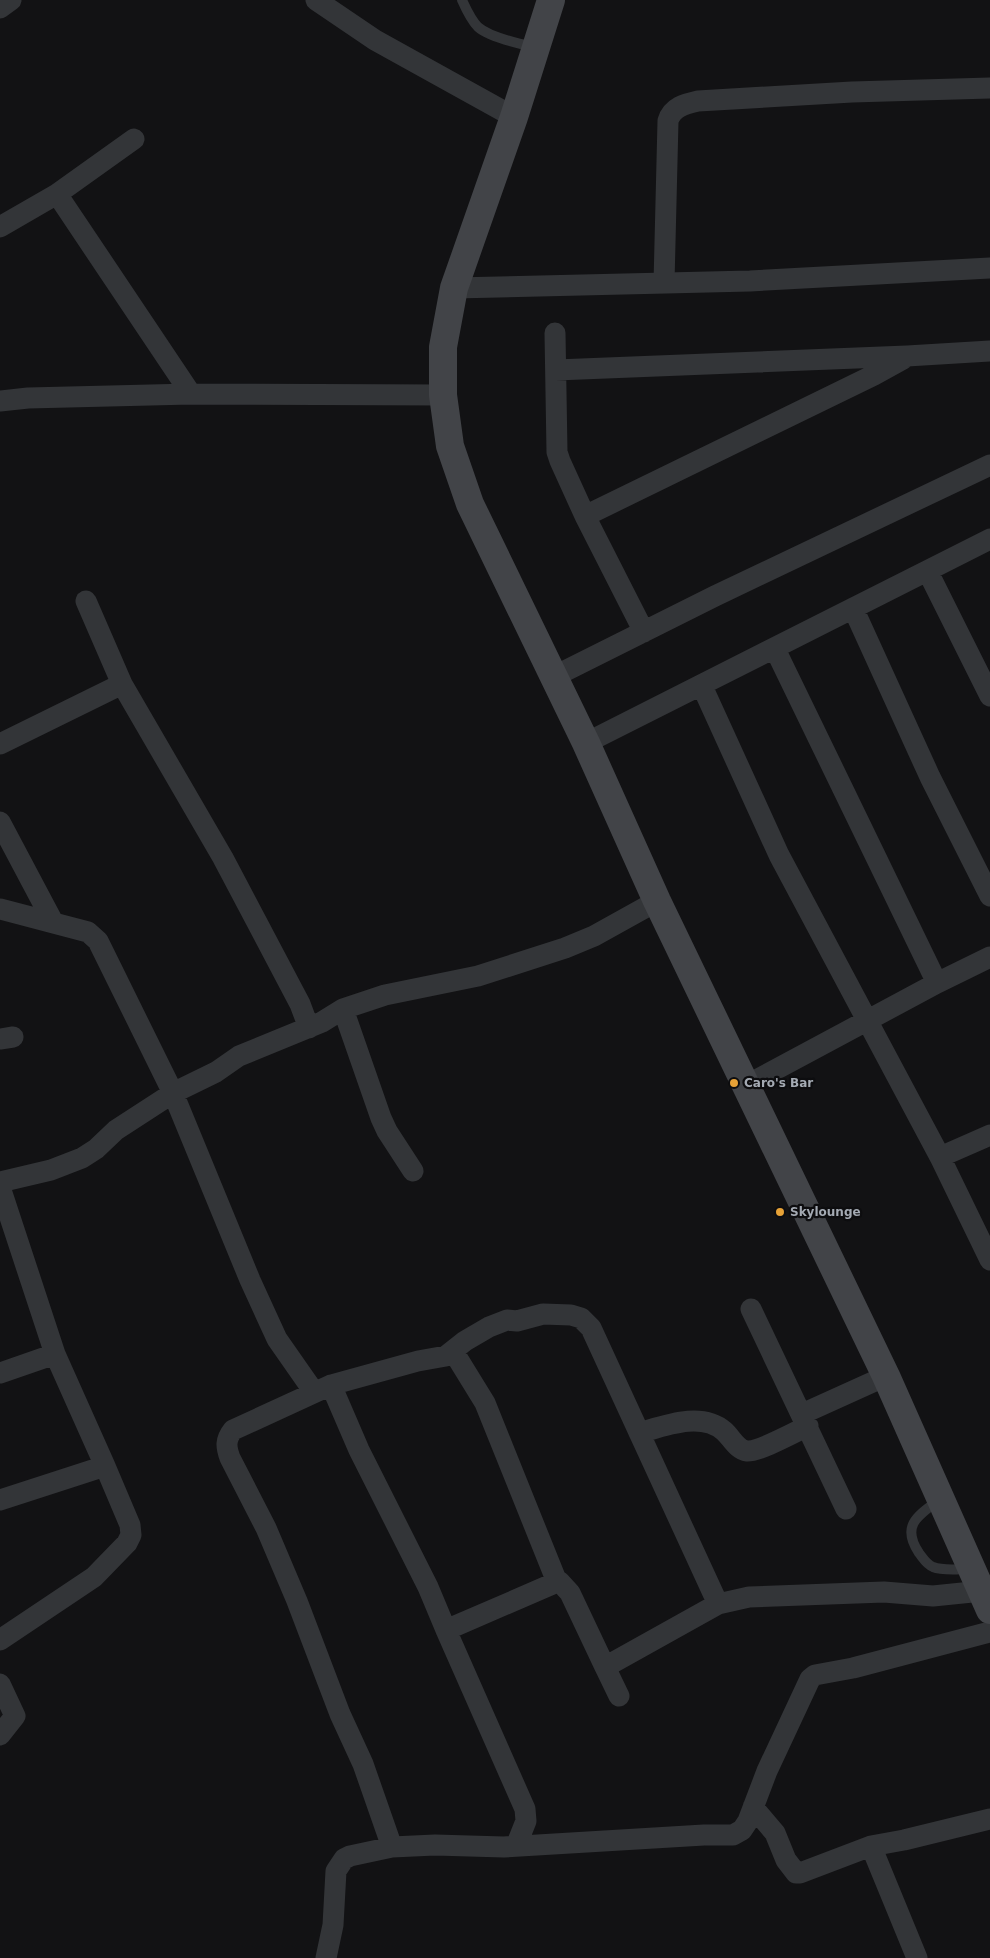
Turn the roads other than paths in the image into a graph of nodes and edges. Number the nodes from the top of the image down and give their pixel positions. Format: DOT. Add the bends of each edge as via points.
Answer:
graph roads {
  1 [pos="11,0"];
  2 [pos="316,0"];
  3 [pos="462,0"];
  4 [pos="551,0"];
  5 [pos="0,8"];
  6 [pos="535,48"];
  7 [pos="990,88"];
  8 [pos="514,117"];
  9 [pos="134,139"];
  10 [pos="57,194"];
  11 [pos="0,227"];
  12 [pos="990,268"];
  13 [pos="664,283"];
  14 [pos="454,288"];
  15 [pos="555,333"];
  16 [pos="990,351"];
  17 [pos="907,356"];
  18 [pos="556,370"];
  19 [pos="191,394"];
  20 [pos="443,395"];
  21 [pos="0,401"];
  22 [pos="990,465"];
  23 [pos="585,516"];
  24 [pos="990,539"];
  25 [pos="928,572"];
  26 [pos="86,601"];
  27 [pos="853,608"];
  28 [pos="644,632"];
  29 [pos="775,649"];
  30 [pos="553,677"];
  31 [pos="122,684"];
  32 [pos="702,686"];
  33 [pos="990,696"];
  34 [pos="586,743"];
  35 [pos="0,744"];
  36 [pos="0,822"];
  37 [pos="990,896"];
  38 [pos="657,901"];
  39 [pos="0,908"];
  40 [pos="53,922"];
  41 [pos="990,957"];
  42 [pos="937,983"];
  43 [pos="343,1009"];
  44 [pos="868,1020"];
  45 [pos="309,1028"];
  46 [pos="747,1085"];
  47 [pos="173,1093"];
  48 [pos="990,1135"];
  49 [pos="940,1157"];
  50 [pos="413,1171"];
  51 [pos="0,1182"];
  52 [pos="0,1187"];
  53 [pos="990,1260"];
  54 [pos="751,1310"];
  55 [pos="452,1351"];
  56 [pos="55,1354"];
  57 [pos="0,1373"];
  58 [pos="886,1376"];
  59 [pos="323,1388"];
  60 [pos="805,1420"];
  61 [pos="638,1433"];
  62 [pos="105,1466"];
  63 [pos="941,1499"];
  64 [pos="0,1500"];
  65 [pos="846,1509"];
  66 [pos="556,1582"];
  67 [pos="981,1590"];
  68 [pos="718,1604"];
  69 [pos="446,1630"];
  70 [pos="990,1632"];
  71 [pos="0,1640"];
  72 [pos="605,1667"];
  73 [pos="0,1684"];
  74 [pos="618,1696"];
  75 [pos="0,1735"];
  76 [pos="753,1807"];
  77 [pos="990,1819"];
  78 [pos="516,1846"];
  79 [pos="871,1846"];
  80 [pos="392,1847"];
  81 [pos="326,1958"];
  82 [pos="917,1958"];
  1 -- 5 [label="street"];
  2 -- 8 [label="street" via="375,40"];
  3 -- 6 [label="lane" via="478,28"];
  4 -- 6 [label="main road"];
  6 -- 8 [label="main road"];
  7 -- 13 [label="street" via="852,92 683,104 668,121"];
  8 -- 14 [label="main road"];
  9 -- 10 [label="street"];
  10 -- 11 [label="street"];
  10 -- 19 [label="street"];
  12 -- 13 [label="street"];
  13 -- 14 [label="street"];
  14 -- 20 [label="main road" via="443,347"];
  15 -- 18 [label="street"];
  16 -- 17 [label="street"];
  17 -- 18 [label="street"];
  17 -- 23 [label="street"];
  18 -- 23 [label="street" via="557,452"];
  19 -- 20 [label="street"];
  19 -- 21 [label="street"];
  20 -- 30 [label="main road" via="450,446 470,504"];
  22 -- 28 [label="street"];
  23 -- 28 [label="street"];
  24 -- 25 [label="street"];
  25 -- 27 [label="street"];
  25 -- 33 [label="street"];
  26 -- 31 [label="street"];
  27 -- 29 [label="street"];
  27 -- 37 [label="street" via="930,777"];
  28 -- 30 [label="street"];
  29 -- 32 [label="street"];
  29 -- 42 [label="street"];
  30 -- 34 [label="main road"];
  31 -- 35 [label="street"];
  31 -- 45 [label="street" via="223,858 300,1004"];
  32 -- 34 [label="street"];
  32 -- 44 [label="street" via="779,855"];
  34 -- 38 [label="main road"];
  36 -- 40 [label="street"];
  38 -- 43 [label="street" via="594,936 565,948 478,976 385,995"];
  38 -- 46 [label="main road"];
  39 -- 40 [label="street"];
  40 -- 47 [label="street" via="88,932 98,941"];
  41 -- 42 [label="street"];
  42 -- 44 [label="street"];
  43 -- 45 [label="street"];
  43 -- 50 [label="street" via="387,1132"];
  44 -- 46 [label="street"];
  44 -- 49 [label="street"];
  45 -- 47 [label="street" via="240,1056"];
  46 -- 58 [label="main road"];
  47 -- 51 [label="street" via="116,1130 82,1158 51,1170"];
  47 -- 59 [label="street" via="277,1339"];
  48 -- 49 [label="street"];
  49 -- 53 [label="street"];
  52 -- 56 [label="street"];
  54 -- 60 [label="street"];
  55 -- 59 [label="street" via="437,1359 418,1361"];
  55 -- 61 [label="street" via="464,1341 507,1320 517,1321 543,1314 581,1318 591,1328"];
  55 -- 66 [label="street" via="485,1403"];
  56 -- 57 [label="street"];
  56 -- 62 [label="street"];
  58 -- 60 [label="street"];
  58 -- 63 [label="main road"];
  59 -- 69 [label="street" via="359,1450 428,1587"];
  59 -- 80 [label="street" via="233,1430 226,1447 297,1601 340,1714 363,1764"];
  60 -- 61 [label="street" via="759,1448 747,1451 714,1424 698,1421 670,1424"];
  60 -- 65 [label="street"];
  61 -- 68 [label="street"];
  62 -- 64 [label="street"];
  62 -- 71 [label="street" via="130,1525 131,1535 127,1543 94,1577"];
  63 -- 67 [label="main road"];
  63 -- 67 [label="lane" via="915,1520 910,1530 914,1544 933,1567"];
  66 -- 69 [label="street"];
  66 -- 72 [label="street" via="570,1592"];
  67 -- 68 [label="street" via="933,1596 884,1592 758,1596"];
  68 -- 72 [label="street"];
  69 -- 78 [label="street" via="525,1809 526,1821"];
  70 -- 76 [label="street" via="815,1675 810,1679"];
  72 -- 74 [label="street"];
  73 -- 75 [label="street" via="15,1716"];
  76 -- 78 [label="street" via="742,1830 733,1836 704,1834"];
  76 -- 79 [label="street" via="775,1833 786,1860 796,1873"];
  77 -- 79 [label="street"];
  78 -- 80 [label="street"];
  79 -- 82 [label="street"];
  80 -- 81 [label="street" via="350,1856 339,1864"];
}
